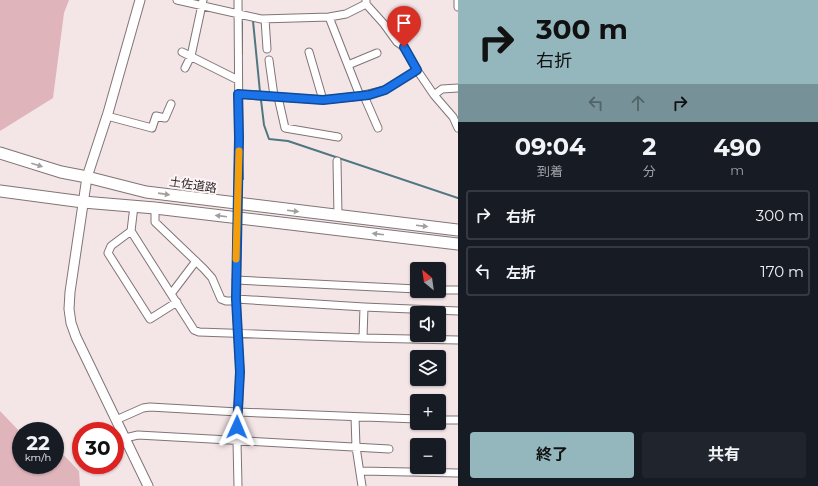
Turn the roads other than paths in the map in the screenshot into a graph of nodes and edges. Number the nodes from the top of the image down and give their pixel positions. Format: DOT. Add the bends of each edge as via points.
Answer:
graph roads {
  1 [pos="140,0"];
  2 [pos="176,0"];
  3 [pos="238,0"];
  4 [pos="458,0"];
  5 [pos="366,2"];
  6 [pos="202,3"];
  7 [pos="458,7"];
  8 [pos="239,15"];
  9 [pos="329,17"];
  10 [pos="265,19"];
  11 [pos="267,49"];
  12 [pos="182,52"];
  13 [pos="308,52"];
  14 [pos="377,53"];
  15 [pos="191,56"];
  16 [pos="269,60"];
  17 [pos="348,65"];
  18 [pos="185,68"];
  19 [pos="417,70"];
  20 [pos="238,80"];
  21 [pos="458,88"];
  22 [pos="238,94"];
  23 [pos="434,95"];
  24 [pos="362,96"];
  25 [pos="276,97"];
  26 [pos="323,100"];
  27 [pos="171,104"];
  28 [pos="107,116"];
  29 [pos="378,128"];
  30 [pos="458,128"];
  31 [pos="338,137"];
  32 [pos="0,153"];
  33 [pos="337,160"];
  34 [pos="87,177"];
  35 [pos="0,191"];
  36 [pos="83,202"];
  37 [pos="237,204"];
  38 [pos="134,206"];
  39 [pos="155,208"];
  40 [pos="338,216"];
  41 [pos="237,218"];
  42 [pos="458,230"];
  43 [pos="132,231"];
  44 [pos="458,244"];
  45 [pos="196,261"];
  46 [pos="236,280"];
  47 [pos="410,289"];
  48 [pos="446,290"];
  49 [pos="458,290"];
  50 [pos="171,294"];
  51 [pos="236,300"];
  52 [pos="176,302"];
  53 [pos="364,307"];
  54 [pos="458,311"];
  55 [pos="238,333"];
  56 [pos="363,338"];
  57 [pos="458,340"];
  58 [pos="238,412"];
  59 [pos="355,417"];
  60 [pos="410,419"];
  61 [pos="116,420"];
  62 [pos="446,420"];
  63 [pos="458,420"];
  64 [pos="125,438"];
  65 [pos="237,441"];
  66 [pos="356,447"];
  67 [pos="389,449"];
  68 [pos="360,471"];
  69 [pos="458,473"];
  70 [pos="148,486"];
  71 [pos="151,486"];
  72 [pos="238,486"];
  73 [pos="362,486"];
  1 -- 28 [label="street"];
  2 -- 6 [label="street"];
  3 -- 8 [label="street"];
  4 -- 7 [label="street"];
  5 -- 9 [label="street" via="346,14"];
  5 -- 19 [label="street" via="397,42 404,47"];
  6 -- 8 [label="street"];
  6 -- 15 [label="street"];
  8 -- 10 [label="street"];
  8 -- 20 [label="street"];
  9 -- 10 [label="street"];
  9 -- 17 [label="street"];
  10 -- 11 [label="street"];
  12 -- 15 [label="street"];
  13 -- 26 [label="street"];
  14 -- 17 [label="street"];
  15 -- 18 [label="street"];
  15 -- 20 [label="street"];
  16 -- 25 [label="street"];
  17 -- 24 [label="street"];
  19 -- 23 [label="street"];
  19 -- 24 [label="street" via="385,90"];
  20 -- 22 [label="street"];
  21 -- 23 [label="street" via="442,89"];
  22 -- 25 [label="street"];
  22 -- 37 [label="street"];
  23 -- 30 [label="street" via="453,117"];
  24 -- 26 [label="street"];
  24 -- 29 [label="street"];
  25 -- 26 [label="street"];
  25 -- 31 [label="street" via="285,128"];
  27 -- 28 [label="street" via="165,118 156,116 152,128"];
  28 -- 34 [label="street"];
  32 -- 34 [label="highway, 土佐道路, one-way" via="61,172"];
  33 -- 40 [label="street"];
  34 -- 36 [label="street"];
  34 -- 37 [label="highway, 土佐道路, one-way" via="146,192"];
  35 -- 36 [label="highway"];
  36 -- 38 [label="highway"];
  36 -- 61 [label="street" via="69,309 81,350"];
  37 -- 40 [label="highway, 土佐道路, one-way"];
  37 -- 41 [label="street"];
  38 -- 39 [label="highway"];
  38 -- 43 [label="street"];
  41 -- 39 [label="highway, one-way"];
  39 -- 45 [label="street" via="155,222"];
  40 -- 42 [label="highway, 土佐道路, one-way"];
  44 -- 41 [label="highway, one-way"];
  41 -- 46 [label="street"];
  43 -- 50 [label="street"];
  43 -- 52 [label="street" via="111,246 108,253 150,319"];
  45 -- 50 [label="street"];
  45 -- 51 [label="street" via="212,278 221,299"];
  46 -- 47 [label="street"];
  46 -- 51 [label="street"];
  48 -- 49 [label="street"];
  50 -- 52 [label="street"];
  51 -- 53 [label="street"];
  51 -- 55 [label="street"];
  52 -- 55 [label="street" via="194,330"];
  53 -- 54 [label="street"];
  53 -- 56 [label="street"];
  55 -- 56 [label="street"];
  55 -- 58 [label="street"];
  56 -- 57 [label="street"];
  58 -- 59 [label="street"];
  58 -- 61 [label="street" via="150,407"];
  58 -- 65 [label="street"];
  59 -- 60 [label="street"];
  59 -- 66 [label="street"];
  61 -- 64 [label="street"];
  62 -- 63 [label="street"];
  64 -- 65 [label="street" via="138,436"];
  64 -- 70 [label="street"];
  65 -- 66 [label="street"];
  65 -- 72 [label="street"];
  66 -- 67 [label="street"];
  66 -- 68 [label="street"];
  68 -- 69 [label="street"];
  68 -- 73 [label="street"];
  70 -- 71 [label="street"];
}
